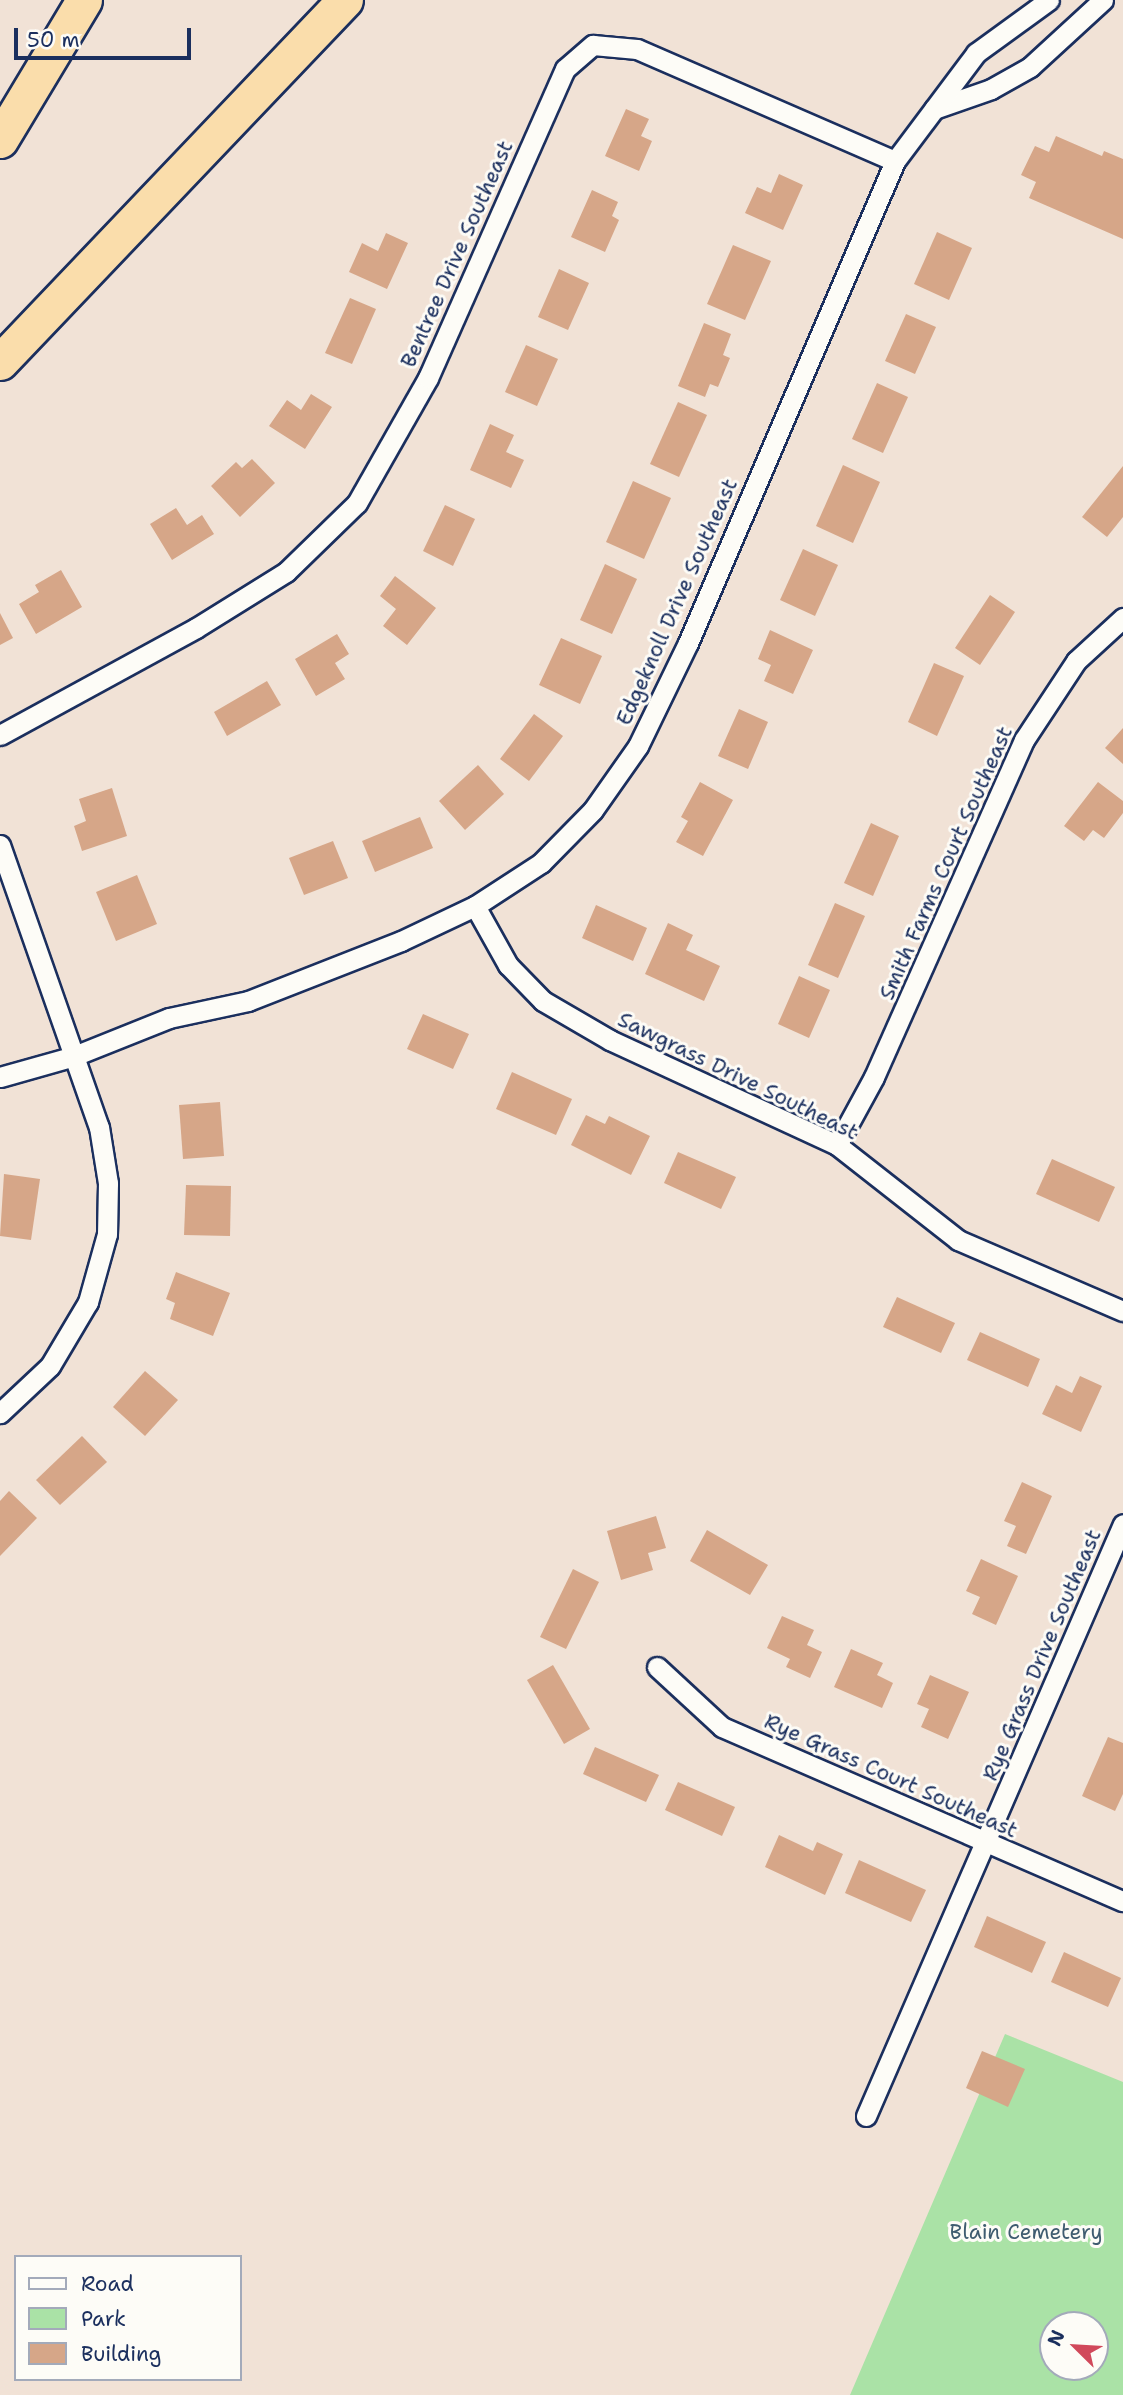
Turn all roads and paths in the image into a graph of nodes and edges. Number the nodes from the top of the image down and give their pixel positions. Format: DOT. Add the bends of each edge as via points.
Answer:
graph roads {
  1 [pos="84,0"];
  2 [pos="332,0"];
  3 [pos="345,0"];
  4 [pos="1049,0"];
  5 [pos="1103,0"];
  6 [pos="281,63"];
  7 [pos="933,109"];
  8 [pos="0,140"];
  9 [pos="895,161"];
  10 [pos="0,362"];
  11 [pos="1123,618"];
  12 [pos="0,735"];
  13 [pos="0,845"];
  14 [pos="475,906"];
  15 [pos="74,1056"];
  16 [pos="0,1077"];
  17 [pos="837,1145"];
  18 [pos="1123,1311"];
  19 [pos="0,1412"];
  20 [pos="1123,1524"];
  21 [pos="657,1667"];
  22 [pos="987,1842"];
  23 [pos="1123,1901"];
  24 [pos="866,2116"];
  1 -- 8 [label="highway"];
  2 -- 6 [label="highway"];
  3 -- 6 [label="highway"];
  4 -- 7 [label="street, Edgeknoll Drive Southeast" via="976,53"];
  5 -- 7 [label="street" via="1030,67 991,89"];
  6 -- 10 [label="highway"];
  7 -- 9 [label="street, Edgeknoll Drive Southeast"];
  9 -- 12 [label="street, Bentree Drive Southeast" via="637,49 593,45 565,69 428,378 358,503 286,572 196,628"];
  9 -- 14 [label="street, Edgeknoll Drive Southeast" via="688,643 638,746 593,810 541,863"];
  11 -- 17 [label="street, Smith Farms Court Southeast" via="1076,661 1024,740 874,1077"];
  13 -- 15 [label="street"];
  14 -- 15 [label="street, Edgeknoll Drive Southeast" via="401,942 248,1001 169,1018"];
  14 -- 17 [label="street, Sawgrass Drive Southeast" via="508,965 543,1001 610,1040"];
  15 -- 16 [label="street, Edgeknoll Drive Southeast"];
  15 -- 19 [label="street" via="99,1128 108,1183 107,1234 88,1302 50,1366"];
  17 -- 18 [label="street, Sawgrass Drive Southeast" via="958,1240"];
  20 -- 22 [label="street, Rye Grass Drive Southeast"];
  21 -- 22 [label="street, Rye Grass Court Southeast" via="722,1727"];
  22 -- 23 [label="street, Rye Grass Court Southeast"];
  22 -- 24 [label="street, Rye Grass Drive Southeast"];
}
